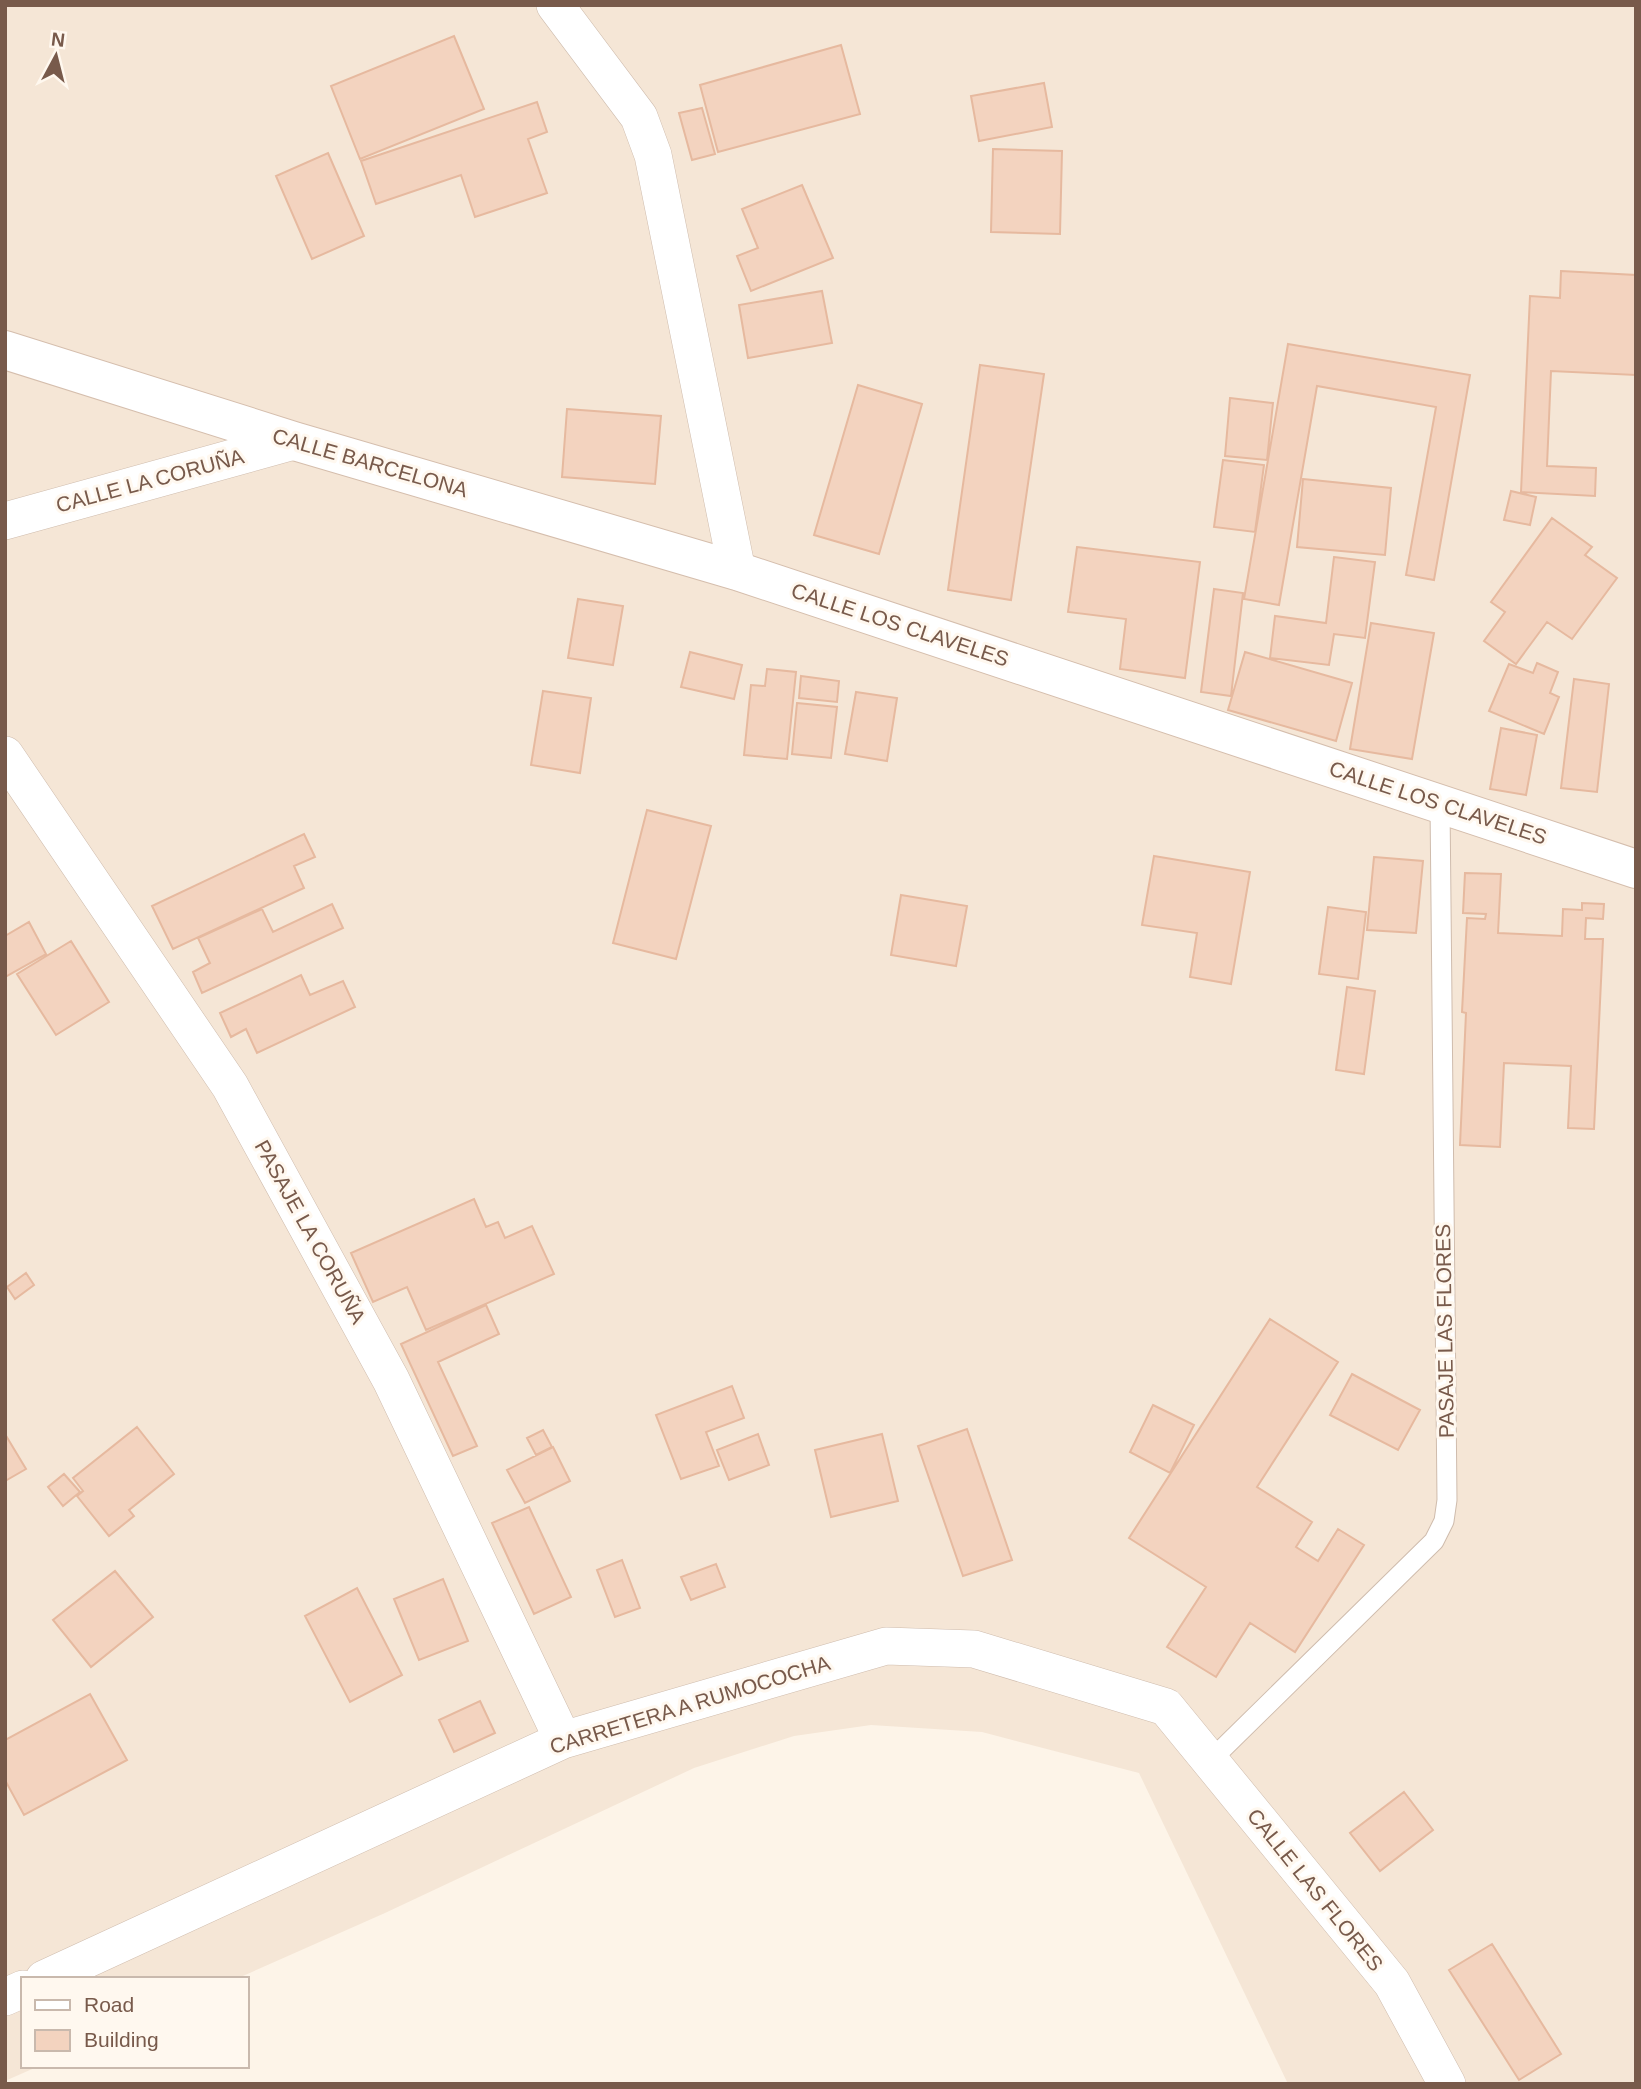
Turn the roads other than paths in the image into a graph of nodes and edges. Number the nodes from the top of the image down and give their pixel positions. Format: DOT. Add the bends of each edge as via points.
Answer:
graph roads {
  1 [pos="555,5"];
  2 [pos="5,350"];
  3 [pos="294,442"];
  4 [pos="5,521"];
  5 [pos="737,571"];
  6 [pos="5,755"];
  7 [pos="1440,804"];
  8 [pos="1636,869"];
  9 [pos="1166,1707"];
  10 [pos="563,1740"];
  11 [pos="1210,1761"];
  12 [pos="48,1977"];
  13 [pos="21,1990"];
  14 [pos="5,1997"];
  15 [pos="1447,2084"];
  1 -- 5 [label="street" via="639,117 653,155"];
  2 -- 3 [label="street, CALLE BARCELONA"];
  3 -- 4 [label="street, CALLE LA CORUÑA"];
  3 -- 5 [label="street, CALLE BARCELONA"];
  5 -- 7 [label="street, CALLE LOS CLAVELES"];
  6 -- 10 [label="street, PASAJE LA CORUÑA" via="230,1086 391,1380"];
  7 -- 8 [label="street, CALLE LOS CLAVELES"];
  7 -- 11 [label="lane, PASAJE LAS FLORES" via="1444,1521 1434,1541"];
  9 -- 10 [label="street, CARRETERA A RUMOCOCHA" via="974,1648 886,1646"];
  9 -- 11 [label="street, CALLE LAS FLORES"];
  10 -- 12 [label="street, CARRETERA A RUMOCOCHA"];
  11 -- 15 [label="street, CALLE LAS FLORES" via="1392,1983"];
  13 -- 14 [label="street"];
}
